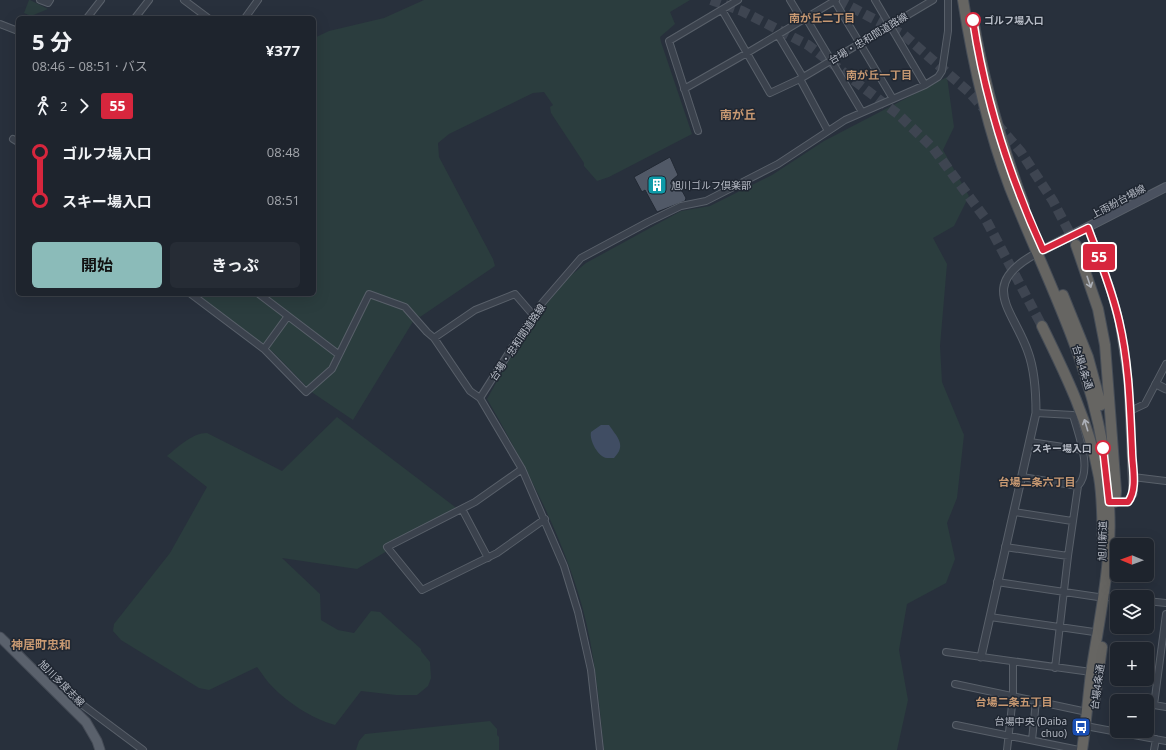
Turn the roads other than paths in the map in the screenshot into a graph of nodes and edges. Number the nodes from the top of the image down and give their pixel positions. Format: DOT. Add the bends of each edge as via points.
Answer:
graph roads {
  1 [pos="40,0"];
  2 [pos="50,0"];
  3 [pos="101,0"];
  4 [pos="149,0"];
  5 [pos="184,0"];
  6 [pos="258,0"];
  7 [pos="738,0"];
  8 [pos="790,0"];
  9 [pos="835,0"];
  10 [pos="875,0"];
  11 [pos="933,0"];
  12 [pos="948,0"];
  13 [pos="963,0"];
  14 [pos="969,0"];
  15 [pos="922,2"];
  16 [pos="722,10"];
  17 [pos="89,16"];
  18 [pos="137,16"];
  19 [pos="205,16"];
  20 [pos="246,16"];
  21 [pos="804,19"];
  22 [pos="0,24"];
  23 [pos="890,26"];
  24 [pos="16,30"];
  25 [pos="778,35"];
  26 [pos="861,43"];
  27 [pos="747,53"];
  28 [pos="831,60"];
  29 [pos="801,78"];
  30 [pos="926,85"];
  31 [pos="684,88"];
  32 [pos="892,99"];
  33 [pos="862,112"];
  34 [pos="828,130"];
  35 [pos="698,131"];
  36 [pos="1166,187"];
  37 [pos="1088,228"];
  38 [pos="1076,246"];
  39 [pos="1040,252"];
  40 [pos="194,296"];
  41 [pos="262,296"];
  42 [pos="288,316"];
  43 [pos="534,316"];
  44 [pos="1042,326"];
  45 [pos="434,338"];
  46 [pos="264,349"];
  47 [pos="338,354"];
  48 [pos="1166,364"];
  49 [pos="1156,384"];
  50 [pos="1166,389"];
  51 [pos="480,398"];
  52 [pos="1130,410"];
  53 [pos="1036,413"];
  54 [pos="1030,442"];
  55 [pos="1083,450"];
  56 [pos="522,469"];
  57 [pos="1022,477"];
  58 [pos="1133,477"];
  59 [pos="1166,481"];
  60 [pos="1078,486"];
  61 [pos="1108,501"];
  62 [pos="462,509"];
  63 [pos="1014,512"];
  64 [pos="544,519"];
  65 [pos="1072,521"];
  66 [pos="1005,547"];
  67 [pos="1068,556"];
  68 [pos="488,558"];
  69 [pos="997,582"];
  70 [pos="1064,592"];
  71 [pos="1107,597"];
  72 [pos="1154,602"];
  73 [pos="1166,604"];
  74 [pos="1166,614"];
  75 [pos="990,617"];
  76 [pos="1059,628"];
  77 [pos="1094,632"];
  78 [pos="0,637"];
  79 [pos="946,652"];
  80 [pos="981,657"];
  81 [pos="1013,662"];
  82 [pos="1055,668"];
  83 [pos="1092,672"];
  84 [pos="955,684"];
  85 [pos="1013,696"];
  86 [pos="1036,701"];
  87 [pos="66,702"];
  88 [pos="1166,707"];
  89 [pos="1087,712"];
  90 [pos="956,725"];
  91 [pos="1091,727"];
  92 [pos="1009,736"];
  93 [pos="1156,738"];
  94 [pos="1032,740"];
  95 [pos="1166,740"];
  96 [pos="100,750"];
  97 [pos="143,750"];
  98 [pos="600,750"];
  99 [pos="1007,750"];
  100 [pos="1081,750"];
  101 [pos="1089,750"];
  102 [pos="1154,750"];
  1 -- 2 [label="street" via="48,4"];
  3 -- 17 [label="street"];
  4 -- 18 [label="street"];
  5 -- 19 [label="street"];
  6 -- 20 [label="street"];
  7 -- 16 [label="street"];
  8 -- 21 [label="street"];
  9 -- 21 [label="street"];
  9 -- 26 [label="street"];
  10 -- 23 [label="street"];
  11 -- 15 [label="street, 台場・忠和間道路線"];
  12 -- 30 [label="street, 台場・忠和間道路線" via="948,31 942,71"];
  13 -- 39 [label="highway, 台場4条通" via="977,81 996,150"];
  14 -- 39 [label="highway, 台場4条通" via="983,74 996,124"];
  15 -- 23 [label="street, 台場・忠和間道路線"];
  16 -- 27 [label="street"];
  16 -- 31 [label="street" via="669,41"];
  21 -- 25 [label="street"];
  21 -- 28 [label="street"];
  22 -- 24 [label="street"];
  23 -- 26 [label="street, 台場・忠和間道路線"];
  23 -- 30 [label="street"];
  25 -- 27 [label="street"];
  25 -- 29 [label="street"];
  26 -- 28 [label="street, 台場・忠和間道路線"];
  26 -- 32 [label="street"];
  27 -- 29 [label="street, 台場・忠和間道路線" via="770,93"];
  27 -- 31 [label="street"];
  28 -- 29 [label="street, 台場・忠和間道路線"];
  28 -- 33 [label="street"];
  29 -- 34 [label="street"];
  30 -- 32 [label="street, 台場・忠和間道路線"];
  31 -- 35 [label="street"];
  32 -- 33 [label="street, 台場・忠和間道路線"];
  33 -- 34 [label="street, 台場・忠和間道路線"];
  34 -- 43 [label="street, 台場・忠和間道路線" via="778,164 706,200 681,206 581,258"];
  36 -- 37 [label="main road, 上雨紛台場線"];
  37 -- 39 [label="main road, 上雨紛台場線"];
  37 -- 52 [label="street" via="1119,321"];
  38 -- 61 [label="highway, one-way" via="1098,309 1105,345 1116,491"];
  39 -- 53 [label="street" via="1019,263 1014,269 1005,285 1004,297 1006,308 1029,354 1035,382"];
  39 -- 61 [label="highway, 台場4条通" via="1079,333 1096,384 1106,432"];
  40 -- 46 [label="street"];
  41 -- 42 [label="street"];
  42 -- 46 [label="street"];
  42 -- 47 [label="street"];
  43 -- 45 [label="street" via="515,294 475,310"];
  43 -- 51 [label="street, 台場・忠和間道路線"];
  61 -- 44 [label="highway, one-way" via="1098,476 1086,425 1070,382"];
  45 -- 47 [label="street" via="405,307 369,294"];
  45 -- 51 [label="street" via="470,391"];
  46 -- 47 [label="street" via="306,392 332,369"];
  48 -- 49 [label="street"];
  49 -- 50 [label="street"];
  49 -- 52 [label="street" via="1145,404"];
  51 -- 56 [label="street"];
  52 -- 58 [label="street"];
  53 -- 54 [label="street"];
  53 -- 55 [label="street" via="1073,415"];
  54 -- 55 [label="street"];
  54 -- 57 [label="street"];
  55 -- 60 [label="street" via="1083,481"];
  56 -- 62 [label="street"];
  56 -- 64 [label="street"];
  57 -- 60 [label="street"];
  57 -- 63 [label="street"];
  58 -- 59 [label="street"];
  58 -- 61 [label="street" via="1133,494 1128,502"];
  60 -- 65 [label="street"];
  61 -- 71 [label="highway, 台場4条通" via="1116,529"];
  62 -- 68 [label="street"];
  62 -- 68 [label="street" via="386,547 422,590"];
  63 -- 65 [label="street"];
  63 -- 66 [label="street"];
  64 -- 68 [label="street"];
  64 -- 98 [label="street" via="564,566 578,612 591,670"];
  65 -- 67 [label="street"];
  66 -- 67 [label="street"];
  66 -- 69 [label="street"];
  67 -- 70 [label="street"];
  69 -- 70 [label="street"];
  69 -- 75 [label="street"];
  70 -- 71 [label="street"];
  70 -- 76 [label="street"];
  71 -- 77 [label="highway"];
  71 -- 83 [label="highway, 台場4条通"];
  71 -- 91 [label="highway, 台場4条通"];
  72 -- 73 [label="street"];
  74 -- 88 [label="street" via="1154,705"];
  75 -- 76 [label="street"];
  75 -- 80 [label="street"];
  76 -- 77 [label="street"];
  76 -- 82 [label="street"];
  77 -- 83 [label="highway"];
  78 -- 87 [label="main road, 旭川多度志線"];
  79 -- 80 [label="street"];
  80 -- 81 [label="street"];
  81 -- 82 [label="street"];
  81 -- 85 [label="street"];
  82 -- 83 [label="street"];
  83 -- 89 [label="highway, 台場4条通"];
  84 -- 85 [label="street"];
  85 -- 86 [label="street"];
  85 -- 92 [label="street"];
  86 -- 89 [label="street"];
  86 -- 94 [label="street"];
  87 -- 96 [label="main road, 旭川多度志線" via="86,722"];
  87 -- 97 [label="street" via="76,700"];
  89 -- 100 [label="highway, 台場4条通"];
  90 -- 92 [label="street"];
  91 -- 93 [label="street"];
  91 -- 101 [label="highway, 台場4条通"];
  92 -- 94 [label="street"];
  92 -- 99 [label="street"];
  93 -- 95 [label="street"];
  93 -- 102 [label="street"];
  94 -- 100 [label="street"];
}
